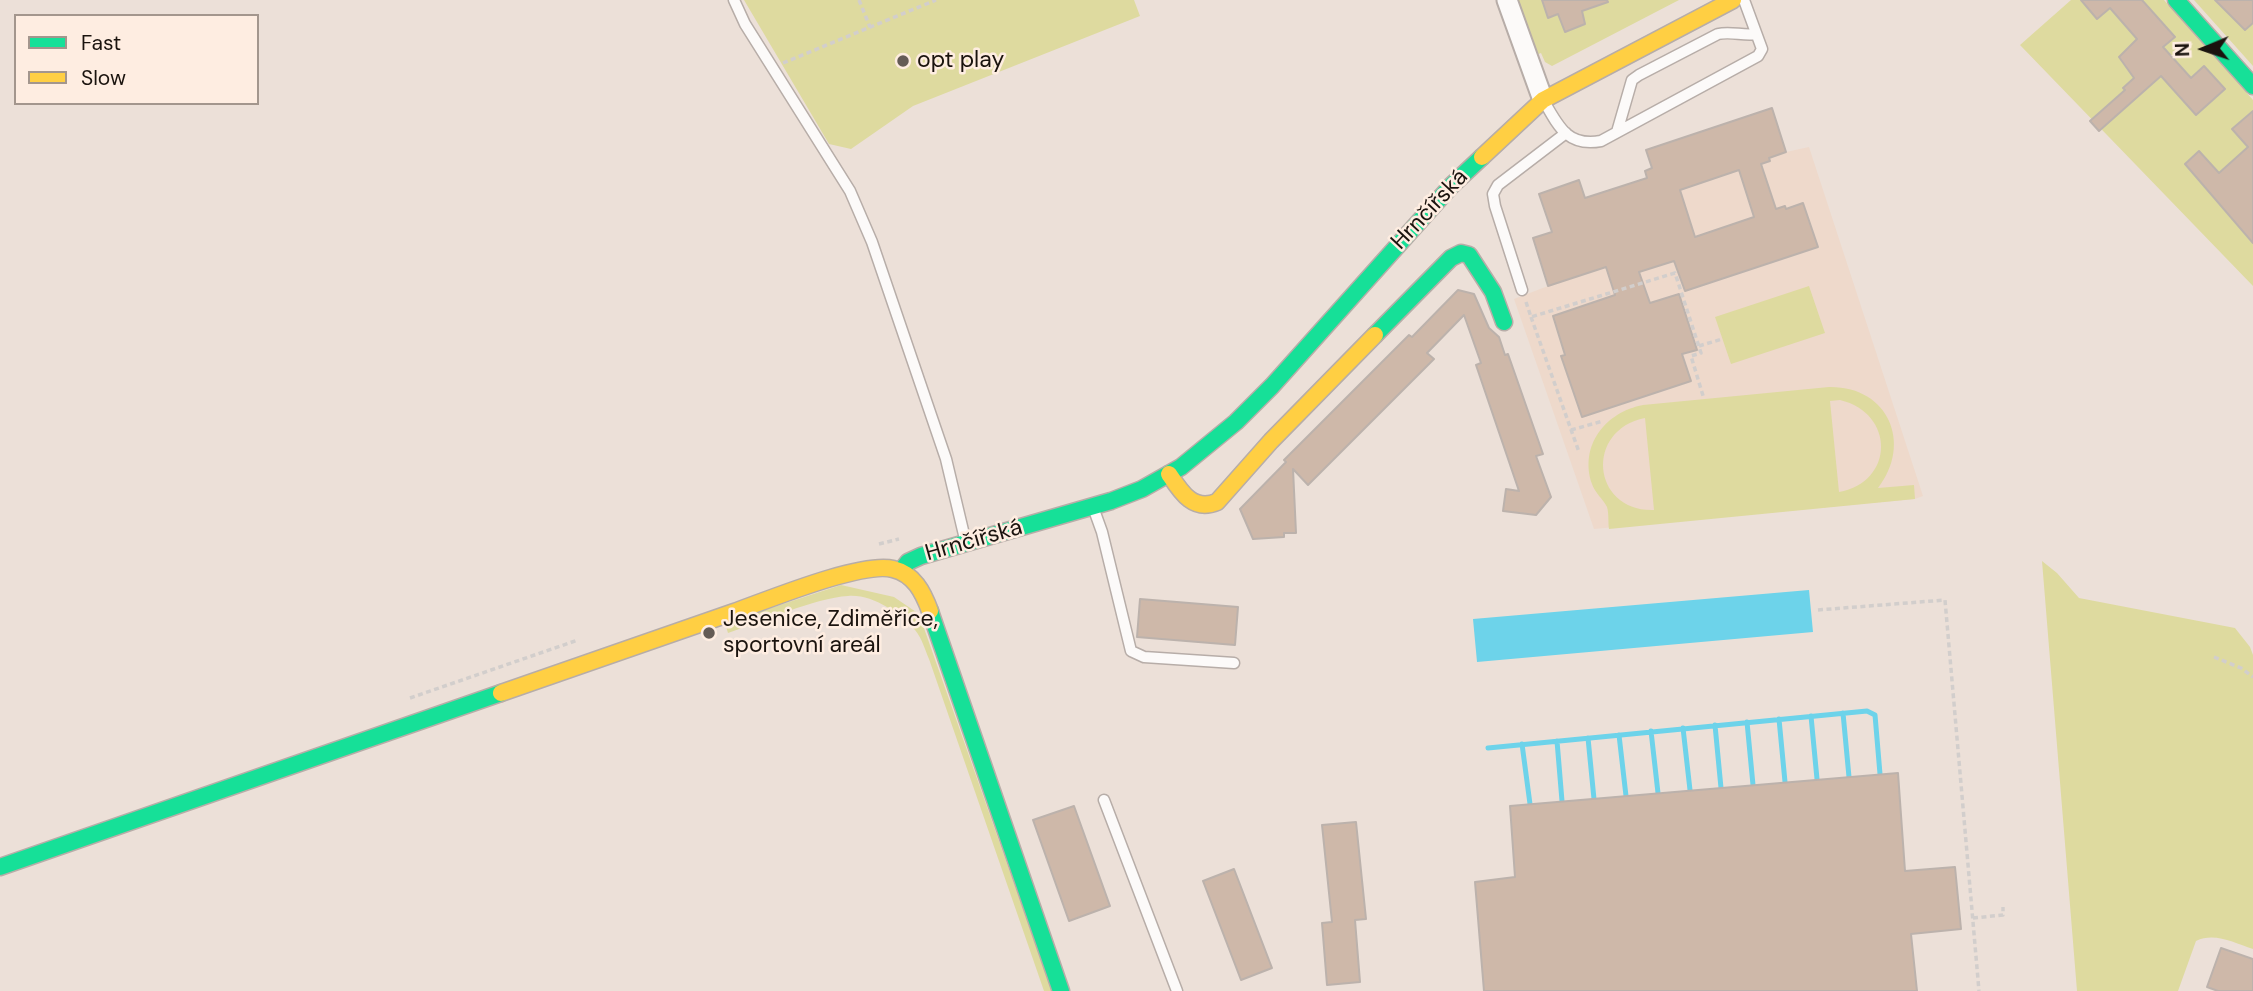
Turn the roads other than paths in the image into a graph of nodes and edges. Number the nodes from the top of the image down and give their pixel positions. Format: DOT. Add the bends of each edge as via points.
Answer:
graph roads {
  1 [pos="734,0"];
  2 [pos="1507,0"];
  3 [pos="1733,0"];
  4 [pos="1744,0"];
  5 [pos="2176,0"];
  6 [pos="1756,34"];
  7 [pos="2253,86"];
  8 [pos="1544,100"];
  9 [pos="1617,132"];
  10 [pos="1566,133"];
  11 [pos="1522,290"];
  12 [pos="1504,322"];
  13 [pos="1169,474"];
  14 [pos="1093,507"];
  15 [pos="965,543"];
  16 [pos="901,570"];
  17 [pos="1234,663"];
  18 [pos="1104,800"];
  19 [pos="0,867"];
  20 [pos="1061,991"];
  21 [pos="1177,991"];
  1 -- 15 [label="lane" via="850,191 872,242 946,459"];
  2 -- 8 [label="street"];
  3 -- 8 [label="street, Hrnčířská"];
  4 -- 6 [label="lane"];
  5 -- 7 [label="street"];
  6 -- 9 [label="lane" via="1762,49 1758,56"];
  6 -- 9 [label="lane" via="1718,34 1639,75 1632,80"];
  8 -- 10 [label="lane"];
  8 -- 13 [label="street, Hrnčířská" via="1451,186 1272,386 1210,445"];
  9 -- 10 [label="lane" via="1587,144"];
  10 -- 11 [label="lane" via="1498,185 1493,194"];
  12 -- 13 [label="street, Hrnčířská" via="1493,292 1469,255 1461,253 1318,393 1217,502 1206,506 1192,503"];
  13 -- 14 [label="street, Hrnčířská"];
  14 -- 15 [label="street, Hrnčířská"];
  14 -- 17 [label="lane" via="1131,651 1144,657"];
  15 -- 16 [label="street, Hrnčířská" via="914,558"];
  16 -- 19 [label="street" via="876,567 840,576"];
  16 -- 20 [label="street" via="915,580 925,597"];
  18 -- 21 [label="lane"];
}
